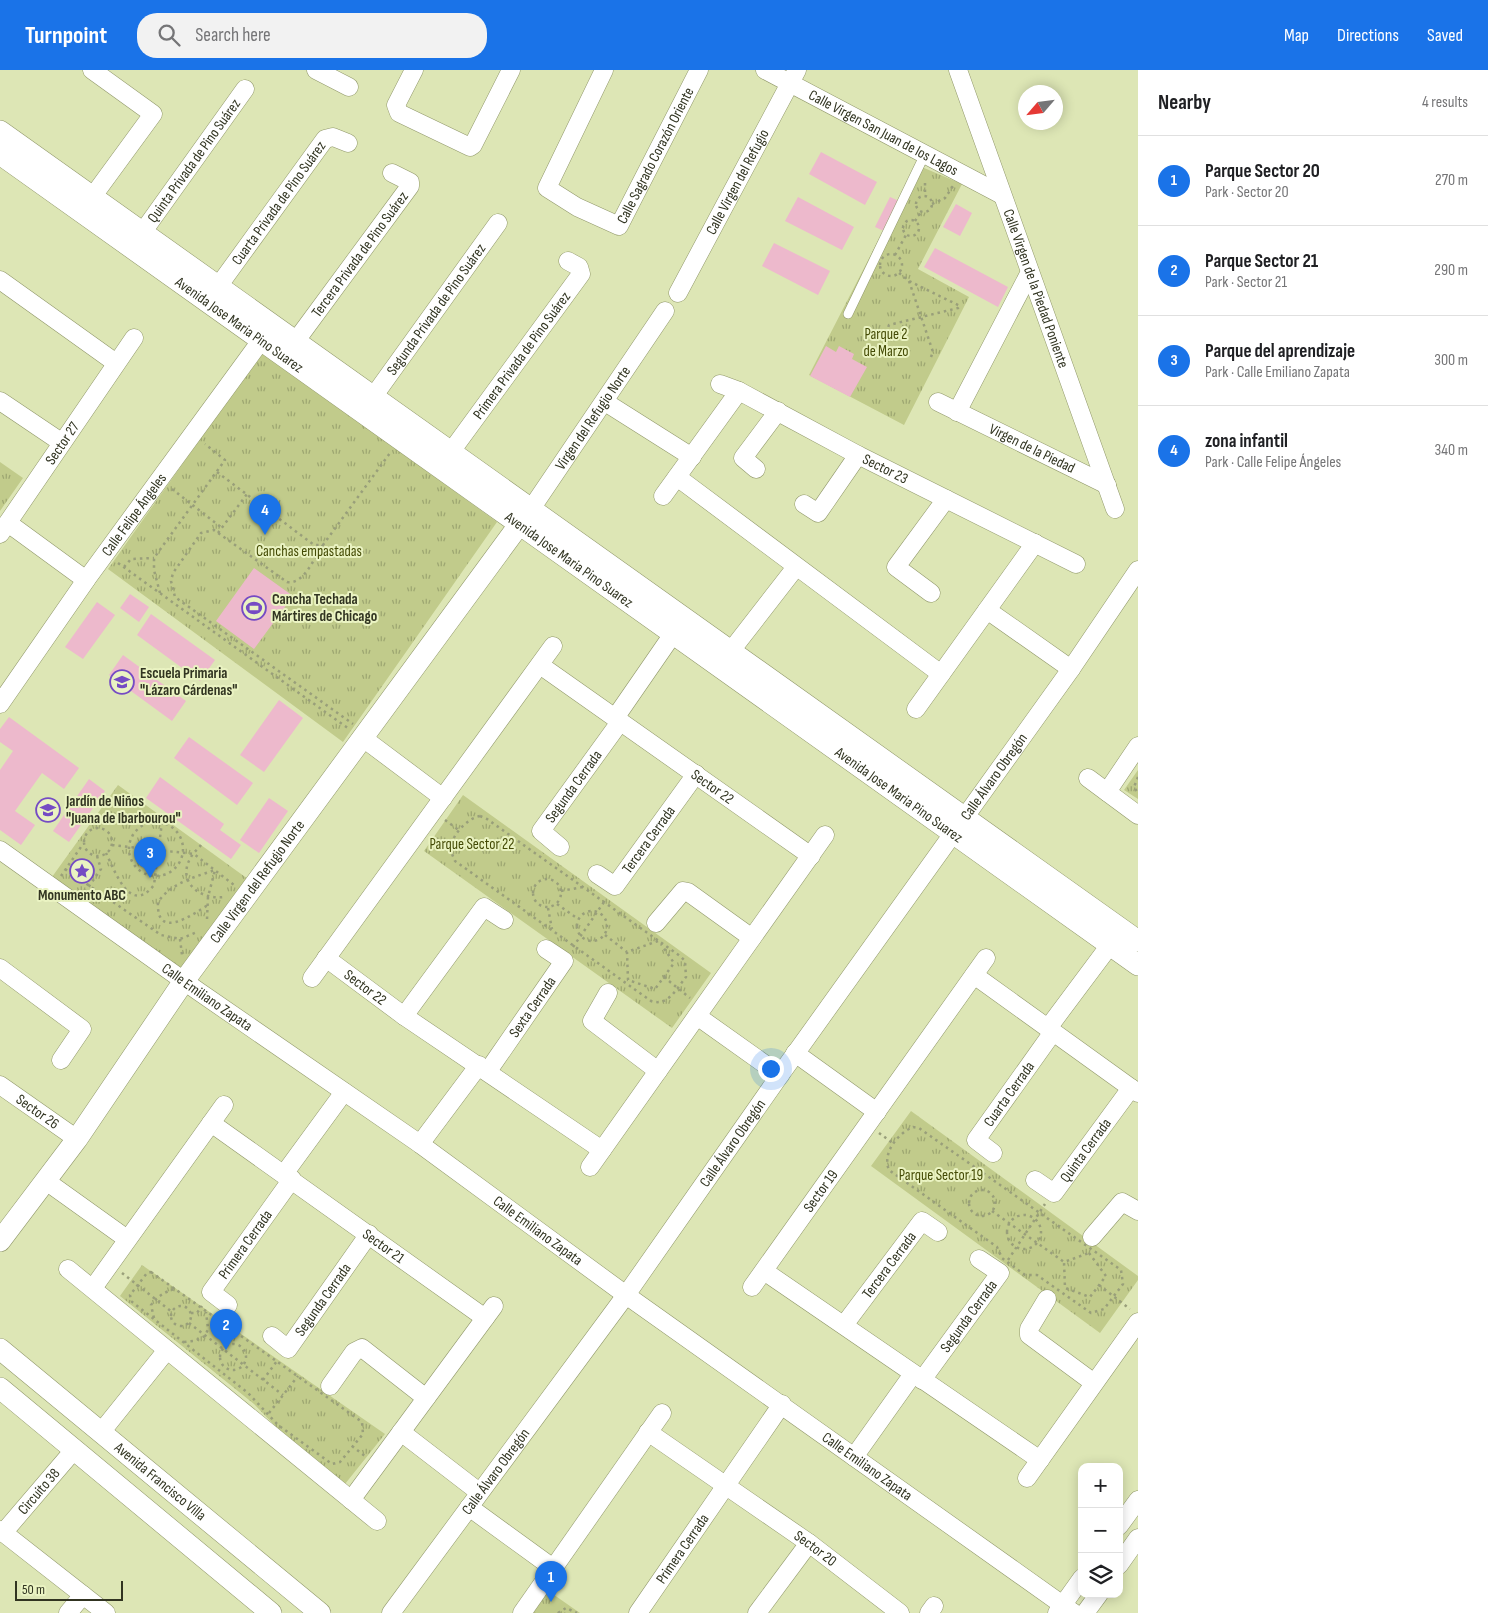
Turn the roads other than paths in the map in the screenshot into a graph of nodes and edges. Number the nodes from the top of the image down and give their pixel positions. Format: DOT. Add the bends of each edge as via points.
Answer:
graph roads {
  1 [pos="92,70"];
  2 [pos="319,70"];
  3 [pos="414,70"];
  4 [pos="511,70"];
  5 [pos="604,70"];
  6 [pos="699,70"];
  7 [pos="765,70"];
  8 [pos="958,70"];
  9 [pos="793,76"];
  10 [pos="349,87"];
  11 [pos="245,89"];
  12 [pos="0,131"];
  13 [pos="348,143"];
  14 [pos="0,154"];
  15 [pos="925,154"];
  16 [pos="392,173"];
  17 [pos="1002,195"];
  18 [pos="93,196"];
  19 [pos="498,223"];
  20 [pos="142,233"];
  21 [pos="568,261"];
  22 [pos="1030,272"];
  23 [pos="1,283"];
  24 [pos="217,288"];
  25 [pos="678,293"];
  26 [pos="665,311"];
  27 [pos="848,314"];
  28 [pos="266,333"];
  29 [pos="134,338"];
  30 [pos="295,342"];
  31 [pos="116,363"];
  32 [pos="720,384"];
  33 [pos="739,391"];
  34 [pos="373,398"];
  35 [pos="0,401"];
  36 [pos="605,402"];
  37 [pos="938,402"];
  38 [pos="778,412"];
  39 [pos="957,412"];
  40 [pos="61,442"];
  41 [pos="450,453"];
  42 [pos="858,455"];
  43 [pos="692,457"];
  44 [pos="756,469"];
  45 [pos="677,477"];
  46 [pos="1107,485"];
  47 [pos="663,496"];
  48 [pos="946,498"];
  49 [pos="804,504"];
  50 [pos="1115,509"];
  51 [pos="525,517"];
  52 [pos="4,529"];
  53 [pos="1035,543"];
  54 [pos="1076,564"];
  55 [pos="796,567"];
  56 [pos="1138,570"];
  57 [pos="86,580"];
  58 [pos="931,592"];
  59 [pos="987,610"];
  60 [pos="673,634"];
  61 [pos="553,646"];
  62 [pos="730,652"];
  63 [pos="540,665"];
  64 [pos="1071,669"];
  65 [pos="941,674"];
  66 [pos="0,704"];
  67 [pos="916,709"];
  68 [pos="618,720"];
  69 [pos="364,736"];
  70 [pos="1138,746"];
  71 [pos="696,774"];
  72 [pos="1088,778"];
  73 [pos="1106,792"];
  74 [pos="443,798"];
  75 [pos="1138,815"];
  76 [pos="958,825"];
  77 [pos="825,835"];
  78 [pos="560,847"];
  79 [pos="0,850"];
  80 [pos="811,856"];
  81 [pos="597,874"];
  82 [pos="504,920"];
  83 [pos="656,923"];
  84 [pos="752,938"];
  85 [pos="1138,941"];
  86 [pos="1110,945"];
  87 [pos="546,948"];
  88 [pos="326,958"];
  89 [pos="986,958"];
  90 [pos="1138,965"];
  91 [pos="0,968"];
  92 [pos="974,975"];
  93 [pos="312,978"];
  94 [pos="184,981"];
  95 [pos="608,993"];
  96 [pos="700,1012"];
  97 [pos="404,1016"];
  98 [pos="1051,1030"];
  99 [pos="795,1053"];
  100 [pos="61,1060"];
  101 [pos="483,1068"];
  102 [pos="658,1071"];
  103 [pos="780,1075"];
  104 [pos="0,1085"];
  105 [pos="1134,1090"];
  106 [pos="344,1092"];
  107 [pos="224,1104"];
  108 [pos="877,1112"];
  109 [pos="211,1123"];
  110 [pos="76,1139"];
  111 [pos="420,1144"];
  112 [pos="602,1150"];
  113 [pos="993,1153"];
  114 [pos="590,1167"];
  115 [pos="288,1177"];
  116 [pos="1035,1180"];
  117 [pos="46,1181"];
  118 [pos="1138,1211"];
  119 [pos="938,1232"];
  120 [pos="369,1234"];
  121 [pos="1092,1237"];
  122 [pos="127,1239"];
  123 [pos="0,1240"];
  124 [pos="979,1259"];
  125 [pos="68,1269"];
  126 [pos="764,1271"];
  127 [pos="752,1287"];
  128 [pos="93,1288"];
  129 [pos="626,1295"];
  130 [pos="1048,1299"];
  131 [pos="228,1305"];
  132 [pos="1135,1323"];
  133 [pos="844,1325"];
  134 [pos="272,1336"];
  135 [pos="0,1349"];
  136 [pos="168,1350"];
  137 [pos="918,1376"];
  138 [pos="1094,1384"];
  139 [pos="330,1386"];
  140 [pos="0,1388"];
  141 [pos="426,1398"];
  142 [pos="782,1404"];
  143 [pos="662,1413"];
  144 [pos="102,1431"];
  145 [pos="401,1432"];
  146 [pos="648,1432"];
  147 [pos="74,1450"];
  148 [pos="854,1457"];
  149 [pos="1040,1460"];
  150 [pos="1027,1478"];
  151 [pos="726,1487"];
  152 [pos="351,1500"];
  153 [pos="474,1500"];
  154 [pos="1138,1500"];
  155 [pos="378,1521"];
  156 [pos="1123,1521"];
  157 [pos="3,1538"];
  158 [pos="1138,1538"];
  159 [pos="808,1543"];
  160 [pos="1123,1559"];
  161 [pos="553,1568"];
  162 [pos="1078,1585"];
  163 [pos="83,1595"];
  164 [pos="1095,1598"];
  165 [pos="1064,1610"];
  166 [pos="68,1613"];
  167 [pos="106,1613"];
  168 [pos="271,1613"];
  169 [pos="320,1613"];
  170 [pos="391,1613"];
  171 [pos="522,1613"];
  172 [pos="638,1613"];
  173 [pos="757,1613"];
  174 [pos="900,1613"];
  175 [pos="1085,1613"];
  1 -- 18 [label="street" via="152,114"];
  2 -- 10 [label="street"];
  3 -- 4 [label="street" via="396,109 470,147"];
  5 -- 6 [label="street, Calle Sagrado Corazón Oriente" via="547,188 615,225 621,224"];
  7 -- 9 [label="street, Calle Virgen San Juan de los Lagos"];
  8 -- 17 [label="street, Calle Virgen de la Piedad Poniente"];
  9 -- 15 [label="street, Calle Virgen San Juan de los Lagos"];
  9 -- 25 [label="street, Calle Virgen del Refugio"];
  11 -- 20 [label="street, Quinta Privada de Pino Suárez"];
  12 -- 18 [label="street, Avenida Jose Maria Pino Suarez"];
  13 -- 24 [label="street, Cuarta Privada de Pino Suárez" via="333,137 325,139"];
  14 -- 28 [label="street, Avenida Jose Maria Pino Suarez"];
  15 -- 17 [label="street, Calle Virgen San Juan de los Lagos"];
  15 -- 27 [label="lane"];
  16 -- 30 [label="street, Tercera Privada de Pino Suárez" via="410,182 410,186"];
  17 -- 22 [label="street, Calle Virgen de la Piedad Poniente"];
  18 -- 20 [label="street, Avenida Jose Maria Pino Suarez"];
  19 -- 34 [label="street, Segunda Privada de Pino Suárez"];
  20 -- 24 [label="street, Avenida Jose Maria Pino Suarez"];
  21 -- 41 [label="street, Primera Privada de Pino Suárez" via="579,267 581,274"];
  22 -- 39 [label="street"];
  22 -- 46 [label="street, Calle Virgen de la Piedad Poniente"];
  23 -- 31 [label="street"];
  24 -- 28 [label="street, Avenida Jose Maria Pino Suarez"];
  26 -- 36 [label="street, Virgen del Refugio Norte"];
  28 -- 30 [label="street, Avenida Jose Maria Pino Suarez"];
  28 -- 51 [label="street, Avenida Jose Maria Pino Suarez" via="400,440"];
  28 -- 57 [label="street, Calle Felipe Ángeles"];
  29 -- 31 [label="street, Sector 27"];
  30 -- 34 [label="street, Avenida Jose Maria Pino Suarez"];
  31 -- 40 [label="street, Sector 27"];
  32 -- 33 [label="street, Sector 23"];
  33 -- 38 [label="street, Sector 23"];
  33 -- 43 [label="street"];
  34 -- 41 [label="street, Avenida Jose Maria Pino Suarez"];
  35 -- 40 [label="street"];
  36 -- 43 [label="street"];
  36 -- 51 [label="street, Virgen del Refugio Norte"];
  37 -- 39 [label="street, Virgen de la Piedad"];
  38 -- 42 [label="street, Sector 23"];
  38 -- 44 [label="street" via="743,458"];
  39 -- 46 [label="street, Virgen de la Piedad"];
  40 -- 52 [label="street, Sector 27"];
  41 -- 51 [label="street, Avenida Jose Maria Pino Suarez"];
  42 -- 48 [label="street, Sector 23"];
  42 -- 49 [label="street" via="818,513"];
  43 -- 45 [label="street"];
  45 -- 47 [label="street"];
  45 -- 55 [label="street"];
  46 -- 50 [label="street, Calle Virgen de la Piedad Poniente"];
  48 -- 53 [label="street, Sector 23"];
  48 -- 58 [label="street" via="896,567"];
  51 -- 60 [label="street, Avenida Jose Maria Pino Suarez"];
  51 -- 62 [label="street, Avenida Jose Maria Pino Suarez"];
  51 -- 69 [label="street, Calle Virgen del Refugio Norte"];
  52 -- 57 [label="street, Sector 27"];
  53 -- 54 [label="street, Sector 23"];
  53 -- 59 [label="street"];
  55 -- 62 [label="street"];
  55 -- 65 [label="street"];
  56 -- 64 [label="street, Calle Álvaro Obregón"];
  57 -- 66 [label="street, Calle Felipe Ángeles"];
  59 -- 64 [label="street"];
  59 -- 65 [label="street"];
  60 -- 68 [label="street"];
  60 -- 76 [label="street, Avenida Jose Maria Pino Suarez"];
  61 -- 63 [label="street"];
  62 -- 76 [label="street, Avenida Jose Maria Pino Suarez"];
  63 -- 68 [label="street, Sector 22"];
  63 -- 74 [label="street"];
  64 -- 76 [label="street, Calle Álvaro Obregón"];
  65 -- 67 [label="street"];
  68 -- 71 [label="street, Sector 22"];
  68 -- 78 [label="street, Segunda Cerrada" via="541,831"];
  69 -- 74 [label="street"];
  69 -- 94 [label="street, Calle Virgen del Refugio Norte"];
  70 -- 73 [label="street"];
  71 -- 80 [label="street, Sector 22"];
  71 -- 81 [label="street, Tercera Cerrada" via="615,886"];
  72 -- 73 [label="street"];
  73 -- 75 [label="street"];
  74 -- 88 [label="street"];
  76 -- 85 [label="street, Avenida Jose Maria Pino Suarez"];
  76 -- 86 [label="street, Avenida Jose Maria Pino Suarez"];
  76 -- 99 [label="street, Calle Álvaro Obregón"];
  77 -- 80 [label="street"];
  79 -- 94 [label="street, Calle Emiliano Zapata"];
  80 -- 84 [label="street"];
  82 -- 97 [label="street" via="484,907"];
  83 -- 84 [label="street" via="683,891"];
  84 -- 96 [label="street"];
  86 -- 90 [label="street, Avenida Jose Maria Pino Suarez"];
  86 -- 98 [label="street"];
  87 -- 101 [label="street, Sexta Cerrada" via="564,962"];
  88 -- 93 [label="street"];
  88 -- 97 [label="street, Sector 22"];
  89 -- 92 [label="street, Sector 19"];
  91 -- 100 [label="street" via="82,1029"];
  92 -- 98 [label="street"];
  92 -- 108 [label="street, Sector 19"];
  94 -- 106 [label="street, Calle Emiliano Zapata"];
  94 -- 110 [label="street, Calle Virgen del Refugio Norte"];
  95 -- 102 [label="street" via="592,1021"];
  96 -- 102 [label="street"];
  96 -- 103 [label="street"];
  97 -- 101 [label="street, Sector 22"];
  98 -- 105 [label="street"];
  98 -- 113 [label="street, Cuarta Cerrada" via="976,1140"];
  99 -- 103 [label="street, Calle Álvaro Obregón"];
  99 -- 108 [label="street"];
  101 -- 111 [label="street"];
  101 -- 112 [label="street, Sector 22"];
  102 -- 112 [label="street"];
  103 -- 129 [label="street, Calle Álvaro Obregón"];
  104 -- 110 [label="street, Sector 26"];
  105 -- 116 [label="street, Quinta Cerrada" via="1054,1193"];
  106 -- 111 [label="street, Calle Emiliano Zapata"];
  106 -- 115 [label="street"];
  107 -- 109 [label="street"];
  108 -- 126 [label="street, Sector 19"];
  109 -- 115 [label="street, Sector 21"];
  109 -- 122 [label="street"];
  110 -- 117 [label="street, Calle Virgen del Refugio Norte"];
  111 -- 129 [label="street, Calle Emiliano Zapata"];
  112 -- 114 [label="street"];
  115 -- 120 [label="street, Sector 21"];
  115 -- 131 [label="street, Primera Cerrada" via="211,1292"];
  117 -- 122 [label="street"];
  117 -- 123 [label="street, Calle Virgen del Refugio Norte"];
  118 -- 121 [label="street" via="1122,1202"];
  119 -- 133 [label="street, Tercera Cerrada" via="922,1221"];
  120 -- 134 [label="street, Segunda Cerrada" via="283,1355"];
  120 -- 141 [label="street, Sector 21" via="489,1312"];
  122 -- 128 [label="street"];
  124 -- 137 [label="street, Segunda Cerrada" via="1003,1267"];
  125 -- 128 [label="street"];
  126 -- 127 [label="street, Sector 19"];
  126 -- 133 [label="street"];
  128 -- 136 [label="street"];
  129 -- 142 [label="street, Calle Emiliano Zapata"];
  129 -- 153 [label="street, Calle Álvaro Obregón"];
  130 -- 138 [label="street" via="1029,1329 1029,1335"];
  132 -- 138 [label="street"];
  133 -- 137 [label="street"];
  135 -- 144 [label="street, Avenida Francisco Villa"];
  136 -- 144 [label="street"];
  136 -- 152 [label="street" via="264,1420"];
  137 -- 148 [label="street"];
  137 -- 149 [label="street"];
  138 -- 149 [label="street"];
  139 -- 141 [label="street" via="354,1352 362,1348"];
  140 -- 147 [label="street"];
  141 -- 145 [label="street, Sector 21"];
  142 -- 148 [label="street, Calle Emiliano Zapata"];
  142 -- 151 [label="street"];
  143 -- 146 [label="street"];
  144 -- 169 [label="street, Avenida Francisco Villa"];
  145 -- 152 [label="street, Sector 21"];
  145 -- 153 [label="street"];
  146 -- 151 [label="street, Sector 20"];
  146 -- 161 [label="street"];
  147 -- 157 [label="street, Circuito 38"];
  147 -- 168 [label="street"];
  148 -- 165 [label="street, Calle Emiliano Zapata"];
  149 -- 150 [label="street"];
  151 -- 159 [label="street, Sector 20"];
  151 -- 172 [label="street, Primera Cerrada"];
  152 -- 155 [label="street"];
  153 -- 161 [label="street"];
  153 -- 170 [label="street, Calle Álvaro Obregón"];
  154 -- 156 [label="street"];
  157 -- 163 [label="street"];
  158 -- 160 [label="street"];
  159 -- 173 [label="street"];
  159 -- 174 [label="street, Sector 20"];
  161 -- 171 [label="street"];
  162 -- 165 [label="street"];
  163 -- 166 [label="street"];
  163 -- 167 [label="street"];
  164 -- 175 [label="street"];
}
